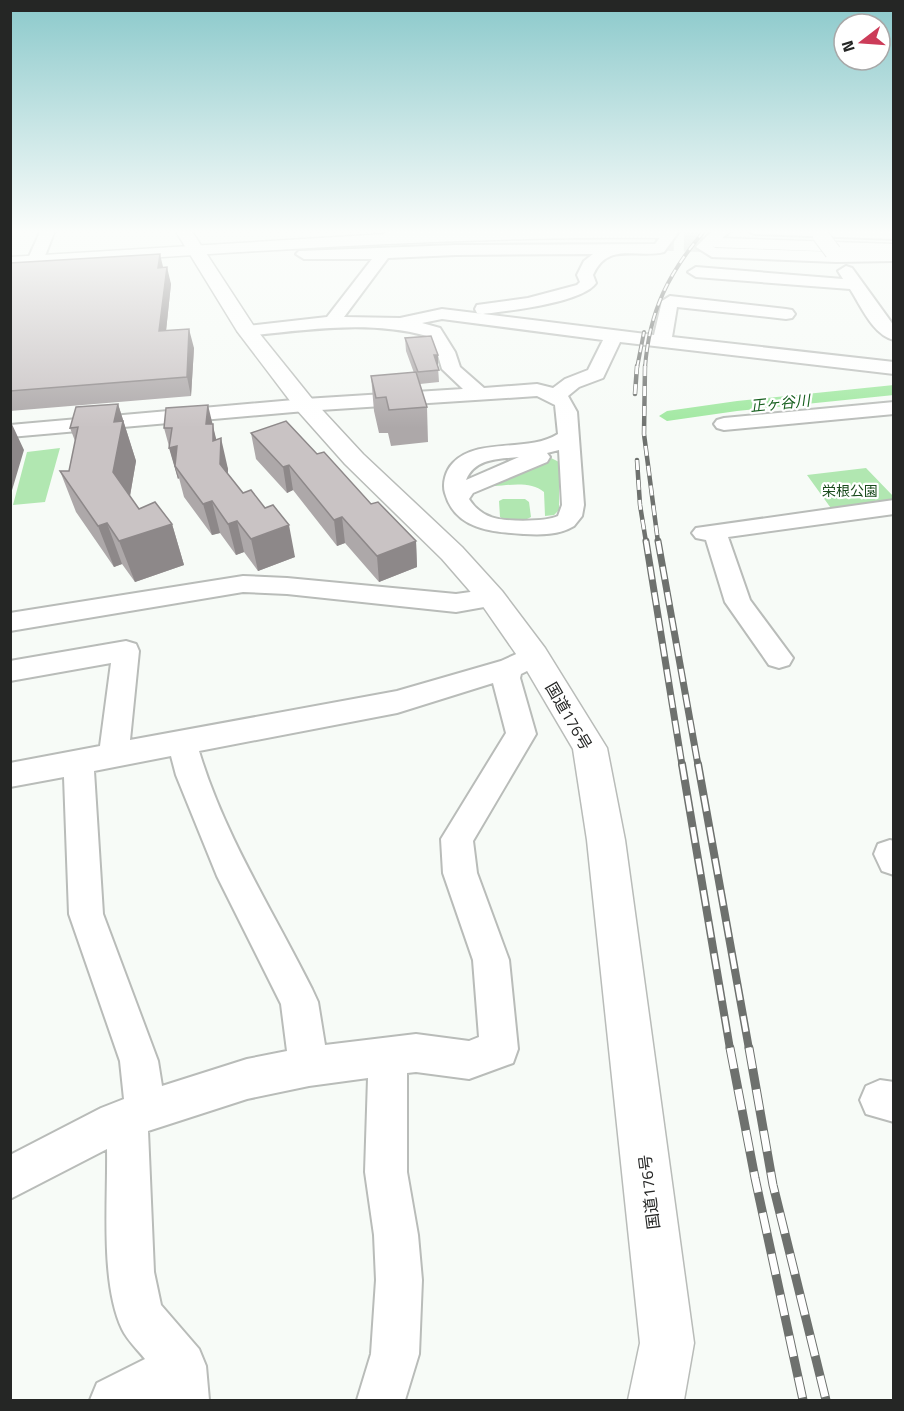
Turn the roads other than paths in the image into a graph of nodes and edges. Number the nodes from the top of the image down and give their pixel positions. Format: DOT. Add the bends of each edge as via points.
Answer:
graph roads {
  1 [pos="225,296"];
  2 [pos="352,296"];
  3 [pos="558,296"];
  4 [pos="862,296"];
  5 [pos="871,309"];
  6 [pos="894,309"];
  7 [pos="442,315"];
  8 [pos="786,315"];
  9 [pos="332,322"];
  10 [pos="400,323"];
  11 [pos="247,331"];
  12 [pos="894,335"];
  13 [pos="614,336"];
  14 [pos="663,340"];
  15 [pos="840,362"];
  16 [pos="894,368"];
  17 [pos="853,381"];
  18 [pos="478,392"];
  19 [pos="556,395"];
  20 [pos="305,405"];
  21 [pos="894,408"];
  22 [pos="724,424"];
  23 [pos="10,431"];
  24 [pos="569,436"];
  25 [pos="894,507"];
  26 [pos="492,598"];
  27 [pos="10,622"];
  28 [pos="779,658"];
  29 [pos="522,662"];
  30 [pos="10,671"];
  31 [pos="182,742"];
  32 [pos="114,754"];
  33 [pos="78,761"];
  34 [pos="10,775"];
  35 [pos="388,1056"];
  36 [pos="309,1066"];
  37 [pos="136,1115"];
  38 [pos="10,1178"];
  39 [pos="184,1383"];
  40 [pos="114,1401"];
  41 [pos="381,1401"];
  42 [pos="656,1401"];
  1 -- 11 [label="main road, 国道176号"];
  2 -- 9 [label="street"];
  3 -- 7 [label="street"];
  4 -- 5 [label="street"];
  5 -- 6 [label="street"];
  5 -- 12 [label="street"];
  7 -- 10 [label="street"];
  7 -- 13 [label="street"];
  8 -- 14 [label="street" via="670,301"];
  9 -- 10 [label="street"];
  9 -- 11 [label="street"];
  10 -- 18 [label="street" via="434,332 451,369"];
  11 -- 20 [label="main road, 国道176号"];
  13 -- 14 [label="street"];
  13 -- 19 [label="street" via="596,374 572,383"];
  14 -- 15 [label="street"];
  15 -- 16 [label="street"];
  15 -- 17 [label="street"];
  18 -- 19 [label="street" via="528,389"];
  18 -- 20 [label="street"];
  19 -- 24 [label="street" via="566,406"];
  20 -- 23 [label="street"];
  20 -- 26 [label="main road, 国道176号"];
  21 -- 22 [label="street"];
  24 -- 24 [label="street" via="572,515 560,524 496,526 473,517 458,499 465,488 538,458 545,449"];
  25 -- 28 [label="street" via="710,533 738,602"];
  26 -- 27 [label="street" via="456,603 243,584"];
  26 -- 29 [label="main road, 国道176号"];
  29 -- 31 [label="street" via="397,702"];
  29 -- 35 [label="street" via="506,678 521,734 458,839 460,873 491,960 499,1049 469,1060 416,1053"];
  29 -- 42 [label="main road, 国道176号" via="590,748 606,840 667,1343"];
  30 -- 32 [label="street" via="126,651"];
  31 -- 32 [label="street"];
  31 -- 36 [label="street" via="191,775 234,876 299,1002"];
  32 -- 33 [label="street"];
  33 -- 34 [label="street"];
  33 -- 37 [label="street" via="86,914 139,1061"];
  35 -- 36 [label="street"];
  35 -- 41 [label="street" via="386,1172 399,1280 395,1354"];
  36 -- 37 [label="street" via="248,1079"];
  37 -- 38 [label="street"];
  37 -- 39 [label="street" via="131,1272 140,1316"];
  39 -- 40 [label="street"];
}
